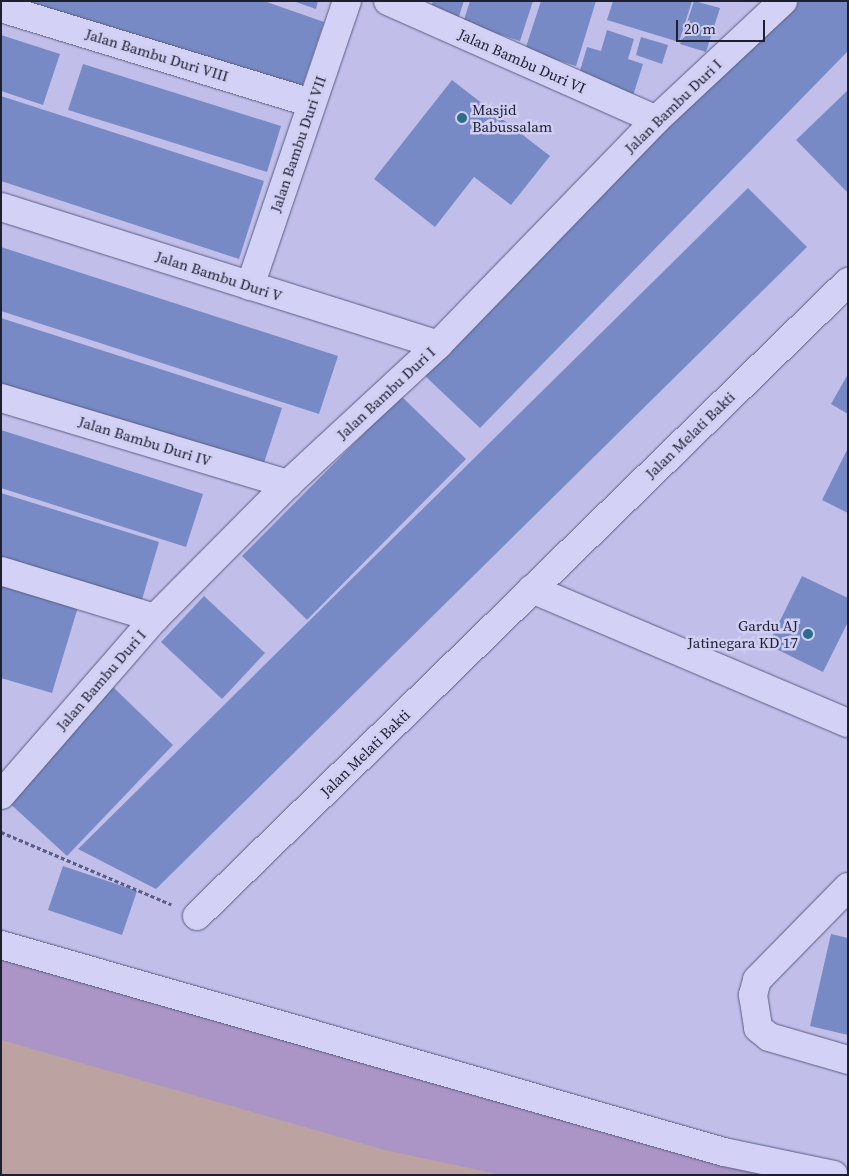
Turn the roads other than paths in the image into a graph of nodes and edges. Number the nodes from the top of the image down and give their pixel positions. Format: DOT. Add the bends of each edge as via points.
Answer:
graph roads {
  1 [pos="347,1"];
  2 [pos="388,1"];
  3 [pos="783,1"];
  4 [pos="1,8"];
  5 [pos="312,103"];
  6 [pos="656,120"];
  7 [pos="1,207"];
  8 [pos="848,282"];
  9 [pos="250,286"];
  10 [pos="438,345"];
  11 [pos="1,398"];
  12 [pos="288,484"];
  13 [pos="1,571"];
  14 [pos="532,589"];
  15 [pos="155,618"];
  16 [pos="848,723"];
  17 [pos="1,795"];
  18 [pos="848,887"];
  19 [pos="196,916"];
  20 [pos="1,945"];
  21 [pos="848,1060"];
  22 [pos="834,1175"];
  1 -- 5 [label="street, Jalan Bambu Duri VII"];
  2 -- 6 [label="street, Jalan Bambu Duri VI"];
  3 -- 6 [label="street, Jalan Bambu Duri I"];
  4 -- 5 [label="street, Jalan Bambu Duri VIII"];
  5 -- 9 [label="street, Jalan Bambu Duri VII"];
  6 -- 10 [label="street, Jalan Bambu Duri I"];
  7 -- 9 [label="street, Jalan Bambu Duri V"];
  8 -- 14 [label="street, Jalan Melati Bakti"];
  9 -- 10 [label="street, Jalan Bambu Duri V"];
  10 -- 12 [label="street, Jalan Bambu Duri I"];
  11 -- 12 [label="street, Jalan Bambu Duri IV"];
  12 -- 15 [label="street, Jalan Bambu Duri I"];
  13 -- 15 [label="street"];
  14 -- 16 [label="street"];
  14 -- 19 [label="street, Jalan Melati Bakti"];
  15 -- 17 [label="street, Jalan Bambu Duri I"];
  18 -- 21 [label="street" via="757,980 753,995 758,1028 770,1038"];
  20 -- 22 [label="street" via="724,1152"];
}
